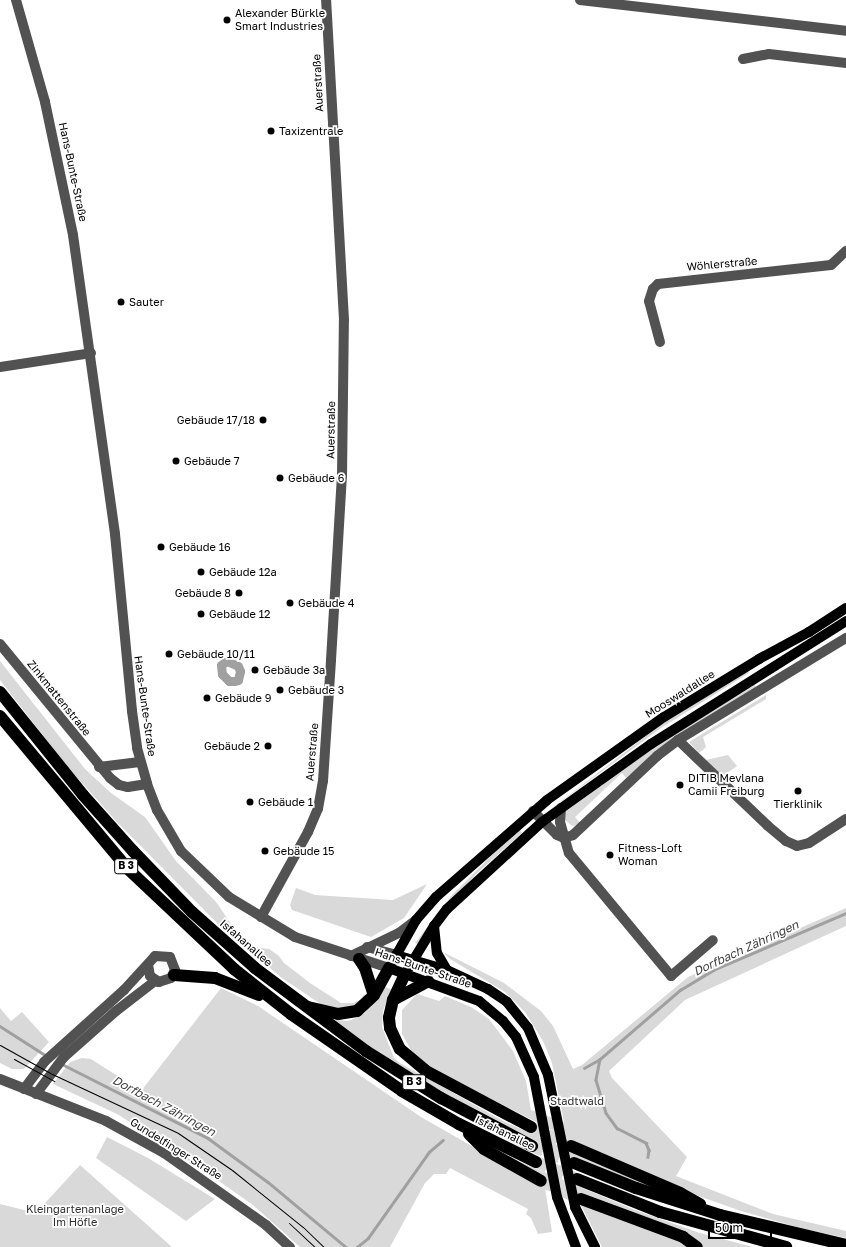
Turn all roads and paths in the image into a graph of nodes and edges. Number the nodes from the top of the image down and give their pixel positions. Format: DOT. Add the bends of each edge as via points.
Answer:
graph roads {
  1 [pos="16,0"];
  2 [pos="326,0"];
  3 [pos="580,0"];
  4 [pos="846,31"];
  5 [pos="743,59"];
  6 [pos="846,63"];
  7 [pos="846,251"];
  8 [pos="660,342"];
  9 [pos="91,353"];
  10 [pos="0,367"];
  11 [pos="846,608"];
  12 [pos="846,621"];
  13 [pos="846,638"];
  14 [pos="0,644"];
  15 [pos="0,692"];
  16 [pos="0,716"];
  17 [pos="678,740"];
  18 [pos="140,762"];
  19 [pos="99,767"];
  20 [pos="147,784"];
  21 [pos="560,808"];
  22 [pos="533,811"];
  23 [pos="846,819"];
  24 [pos="542,822"];
  25 [pos="564,838"];
  26 [pos="261,917"];
  27 [pos="416,920"];
  28 [pos="434,926"];
  29 [pos="713,940"];
  30 [pos="367,947"];
  31 [pos="396,955"];
  32 [pos="355,957"];
  33 [pos="413,959"];
  34 [pos="148,965"];
  35 [pos="389,968"];
  36 [pos="447,970"];
  37 [pos="404,974"];
  38 [pos="174,975"];
  39 [pos="155,981"];
  40 [pos="428,981"];
  41 [pos="374,995"];
  42 [pos="270,999"];
  43 [pos="394,1000"];
  44 [pos="303,1006"];
  45 [pos="59,1055"];
  46 [pos="0,1079"];
  47 [pos="24,1089"];
  48 [pos="36,1094"];
  49 [pos="459,1124"];
  50 [pos="532,1127"];
  51 [pos="532,1146"];
  52 [pos="571,1146"];
  53 [pos="536,1162"];
  54 [pos="574,1163"];
  55 [pos="577,1180"];
  56 [pos="541,1181"];
  57 [pos="581,1199"];
  58 [pos="720,1215"];
  59 [pos="846,1245"];
  60 [pos="290,1247"];
  61 [pos="576,1247"];
  62 [pos="595,1247"];
  63 [pos="698,1247"];
  64 [pos="786,1247"];
  1 -- 9 [label="street, Hans-Bunte-Straße" via="38,72 63,181"];
  2 -- 26 [label="street, Auerstraße" via="344,320 342,476 329,690 318,809"];
  3 -- 4 [label="street"];
  5 -- 6 [label="street" via="770,54"];
  7 -- 8 [label="street, Wöhlerstraße" via="831,265 658,284 652,289 649,300"];
  9 -- 10 [label="street"];
  9 -- 18 [label="street, Hans-Bunte-Straße" via="115,534 132,711"];
  11 -- 22 [label="main road, Mooswaldallee" via="658,722"];
  12 -- 21 [label="main road" via="671,731"];
  13 -- 17 [label="street"];
  14 -- 19 [label="street, Zinkmattenstraße"];
  15 -- 44 [label="highway, Isfahanallee / B 3" via="83,795 162,882 224,942"];
  16 -- 42 [label="highway, Isfahanallee / B 3" via="128,869 202,941"];
  17 -- 23 [label="street" via="768,826 797,846 809,842"];
  17 -- 25 [label="street" via="657,756 573,835"];
  18 -- 19 [label="street"];
  18 -- 20 [label="street, Hans-Bunte-Straße"];
  19 -- 20 [label="street, Zinkmattenstraße" via="119,785 128,787"];
  20 -- 26 [label="street, Hans-Bunte-Straße" via="157,810 181,851 229,897"];
  21 -- 24 [label="main road"];
  21 -- 25 [label="street"];
  22 -- 24 [label="street"];
  22 -- 27 [label="main road, Mooswaldallee" via="458,876"];
  24 -- 25 [label="street"];
  24 -- 28 [label="main road" via="457,899"];
  25 -- 29 [label="street" via="569,853 671,976"];
  26 -- 32 [label="street, Hans-Bunte-Straße" via="277,924 295,937"];
  27 -- 30 [label="street, Hans-Bunte-Straße" via="399,933"];
  27 -- 31 [label="main road, Mooswaldallee"];
  28 -- 33 [label="main road"];
  28 -- 36 [label="main road" via="436,953"];
  30 -- 31 [label="street, Hans-Bunte-Straße"];
  30 -- 32 [label="street, Hans-Bunte-Straße"];
  31 -- 33 [label="main road, Hans-Bunte-Straße"];
  31 -- 35 [label="main road, Mooswaldallee"];
  32 -- 35 [label="street, Hans-Bunte-Straße"];
  32 -- 41 [label="highway" via="366,968"];
  33 -- 36 [label="main road, Hans-Bunte-Straße"];
  33 -- 37 [label="main road"];
  34 -- 38 [label="street" via="155,956 165,954 175,965"];
  34 -- 39 [label="street" via="150,976"];
  34 -- 45 [label="street"];
  35 -- 37 [label="main road, Hans-Bunte-Straße"];
  35 -- 41 [label="highway"];
  36 -- 62 [label="main road, Hans-Bunte-Straße" via="488,989 518,1014 540,1052 556,1113 567,1178 582,1224"];
  37 -- 40 [label="main road, Hans-Bunte-Straße"];
  37 -- 43 [label="highway"];
  38 -- 39 [label="street" via="164,982"];
  38 -- 42 [label="highway" via="215,978"];
  39 -- 45 [label="street"];
  40 -- 43 [label="highway"];
  40 -- 61 [label="main road, Hans-Bunte-Straße" via="479,1001 503,1021 529,1061 542,1110 553,1177"];
  41 -- 44 [label="highway" via="363,1007 351,1013 330,1013"];
  42 -- 49 [label="highway, Isfahanallee / B 3" via="346,1054"];
  43 -- 50 [label="highway" via="390,1028 397,1044 407,1056 426,1071"];
  44 -- 51 [label="highway, Isfahanallee / B 3" via="366,1051 434,1094"];
  45 -- 47 [label="street" via="44,1062"];
  45 -- 48 [label="street" via="54,1068"];
  46 -- 47 [label="street, Gundelfinger Straße"];
  47 -- 48 [label="street, Gundelfinger Straße"];
  48 -- 60 [label="street, Gundelfinger Straße" via="106,1121 164,1153 260,1220"];
  49 -- 53 [label="highway, Isfahanallee / B 3"];
  49 -- 56 [label="highway" via="484,1148"];
  52 -- 58 [label="highway" via="680,1193"];
  54 -- 58 [label="highway" via="636,1188"];
  55 -- 64 [label="highway" via="660,1212"];
  57 -- 63 [label="highway" via="683,1237"];
  58 -- 59 [label="highway"];
}
